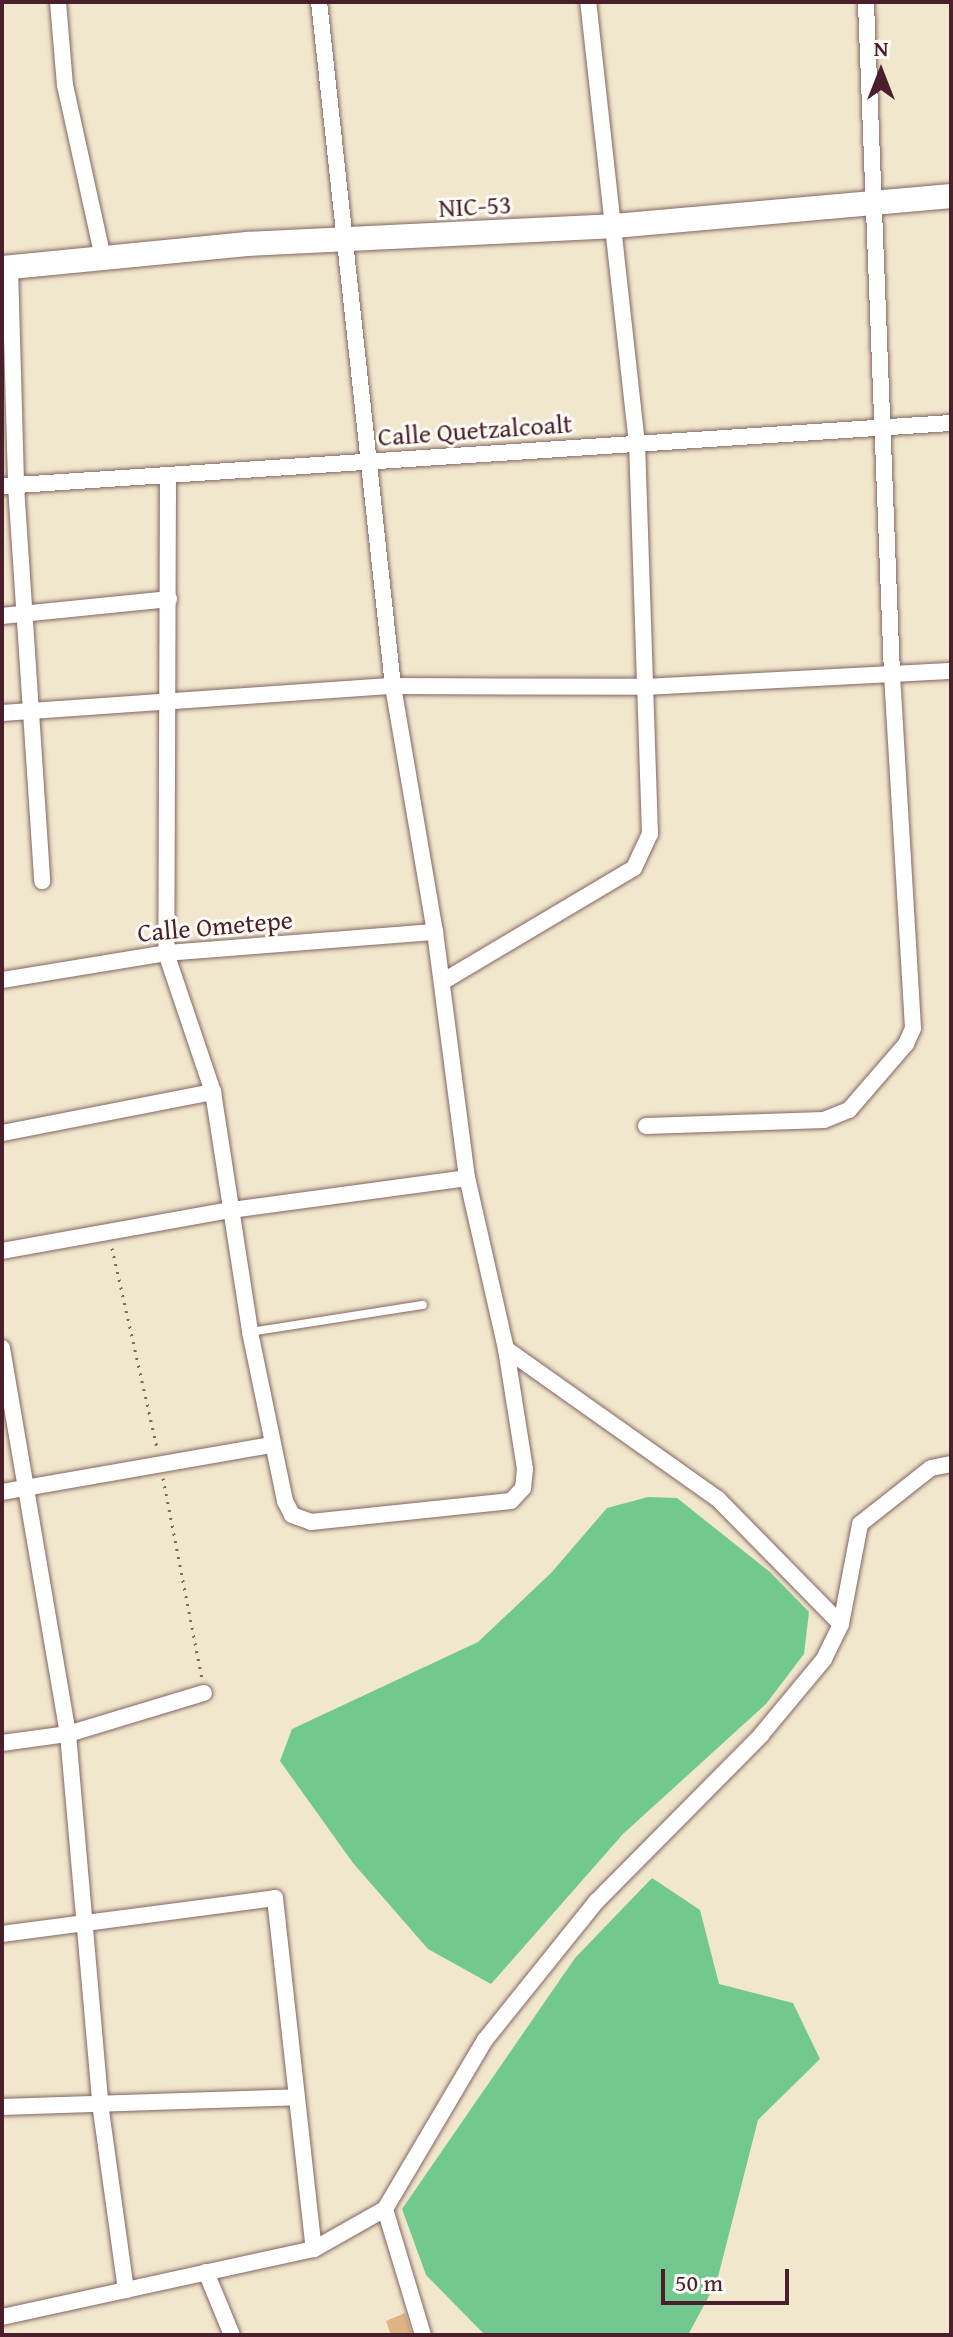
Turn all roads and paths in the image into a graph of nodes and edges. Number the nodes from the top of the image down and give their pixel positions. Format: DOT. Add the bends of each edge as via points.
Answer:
graph roads {
  1 [pos="58,2"];
  2 [pos="319,2"];
  3 [pos="588,2"];
  4 [pos="866,2"];
  5 [pos="951,196"];
  6 [pos="875,204"];
  7 [pos="615,226"];
  8 [pos="346,242"];
  9 [pos="103,258"];
  10 [pos="6,268"];
  11 [pos="7,366"];
  12 [pos="951,423"];
  13 [pos="884,427"];
  14 [pos="637,444"];
  15 [pos="366,462"];
  16 [pos="168,475"];
  17 [pos="9,486"];
  18 [pos="169,599"];
  19 [pos="26,613"];
  20 [pos="2,616"];
  21 [pos="951,671"];
  22 [pos="892,674"];
  23 [pos="393,686"];
  24 [pos="643,687"];
  25 [pos="170,703"];
  26 [pos="34,712"];
  27 [pos="2,713"];
  28 [pos="42,881"];
  29 [pos="435,932"];
  30 [pos="166,953"];
  31 [pos="2,980"];
  32 [pos="442,982"];
  33 [pos="213,1092"];
  34 [pos="646,1126"];
  35 [pos="2,1133"];
  36 [pos="467,1178"];
  37 [pos="231,1210"];
  38 [pos="2,1251"];
  39 [pos="423,1305"];
  40 [pos="250,1332"];
  41 [pos="2,1348"];
  42 [pos="506,1349"];
  43 [pos="271,1445"];
  44 [pos="951,1464"];
  45 [pos="30,1487"];
  46 [pos="2,1492"];
  47 [pos="841,1624"];
  48 [pos="204,1693"];
  49 [pos="68,1734"];
  50 [pos="2,1743"];
  51 [pos="83,1927"];
  52 [pos="2,1934"];
  53 [pos="296,2097"];
  54 [pos="100,2103"];
  55 [pos="2,2107"];
  56 [pos="385,2209"];
  57 [pos="314,2249"];
  58 [pos="206,2272"];
  59 [pos="126,2290"];
  60 [pos="2,2317"];
  61 [pos="232,2335"];
  62 [pos="423,2335"];
  1 -- 9 [label="street" via="65,85"];
  2 -- 8 [label="street"];
  3 -- 7 [label="street"];
  4 -- 6 [label="street"];
  5 -- 6 [label="main road, NIC-53 / NIC-53"];
  6 -- 7 [label="main road, NIC-53 / NIC-53"];
  6 -- 13 [label="street"];
  7 -- 8 [label="main road, NIC-53 / NIC-53"];
  7 -- 14 [label="street"];
  8 -- 9 [label="main road, NIC-53 / NIC-53" via="248,244"];
  8 -- 15 [label="street"];
  9 -- 10 [label="main road, NIC-53 / NIC-53"];
  10 -- 11 [label="street"];
  11 -- 17 [label="street"];
  12 -- 13 [label="street, Calle Quetzalcoalt"];
  13 -- 14 [label="street, Calle Quetzalcoalt"];
  13 -- 22 [label="street"];
  14 -- 15 [label="street, Calle Quetzalcoalt"];
  14 -- 24 [label="street"];
  15 -- 16 [label="street, Calle Quetzalcoalt"];
  15 -- 23 [label="street"];
  16 -- 17 [label="street, Calle Quetzalcoalt"];
  16 -- 18 [label="street"];
  17 -- 19 [label="street"];
  18 -- 19 [label="street"];
  18 -- 25 [label="street"];
  19 -- 20 [label="street"];
  19 -- 26 [label="street"];
  21 -- 22 [label="street"];
  22 -- 24 [label="street"];
  22 -- 34 [label="street" via="913,1028 906,1044 849,1110 824,1120"];
  23 -- 24 [label="street"];
  23 -- 25 [label="street"];
  23 -- 29 [label="street"];
  24 -- 32 [label="street" via="650,834 634,868"];
  25 -- 26 [label="street"];
  25 -- 30 [label="street"];
  26 -- 27 [label="street"];
  26 -- 28 [label="street"];
  29 -- 30 [label="street, Calle Ometepe"];
  29 -- 32 [label="street"];
  30 -- 31 [label="street, Calle Ometepe"];
  30 -- 33 [label="street"];
  32 -- 36 [label="street"];
  33 -- 35 [label="street"];
  33 -- 37 [label="street"];
  36 -- 37 [label="street"];
  36 -- 42 [label="street"];
  37 -- 38 [label="street"];
  37 -- 40 [label="street"];
  39 -- 40 [label="lane"];
  40 -- 43 [label="street"];
  41 -- 45 [label="street"];
  42 -- 43 [label="street" via="525,1469 523,1488 511,1501 311,1522 292,1515"];
  42 -- 47 [label="street" via="718,1499 787,1563"];
  43 -- 45 [label="street"];
  44 -- 47 [label="street" via="931,1468 860,1524"];
  45 -- 46 [label="street"];
  45 -- 49 [label="street"];
  47 -- 56 [label="street" via="824,1659 761,1735 596,1902 485,2040"];
  48 -- 49 [label="street"];
  49 -- 50 [label="street"];
  49 -- 51 [label="street"];
  51 -- 52 [label="street"];
  51 -- 53 [label="street" via="275,1898"];
  51 -- 54 [label="street"];
  53 -- 54 [label="street"];
  53 -- 57 [label="street"];
  54 -- 55 [label="street"];
  54 -- 59 [label="street"];
  56 -- 57 [label="street"];
  56 -- 62 [label="street"];
  57 -- 58 [label="street"];
  58 -- 59 [label="street"];
  58 -- 61 [label="street"];
  59 -- 60 [label="street"];
}
